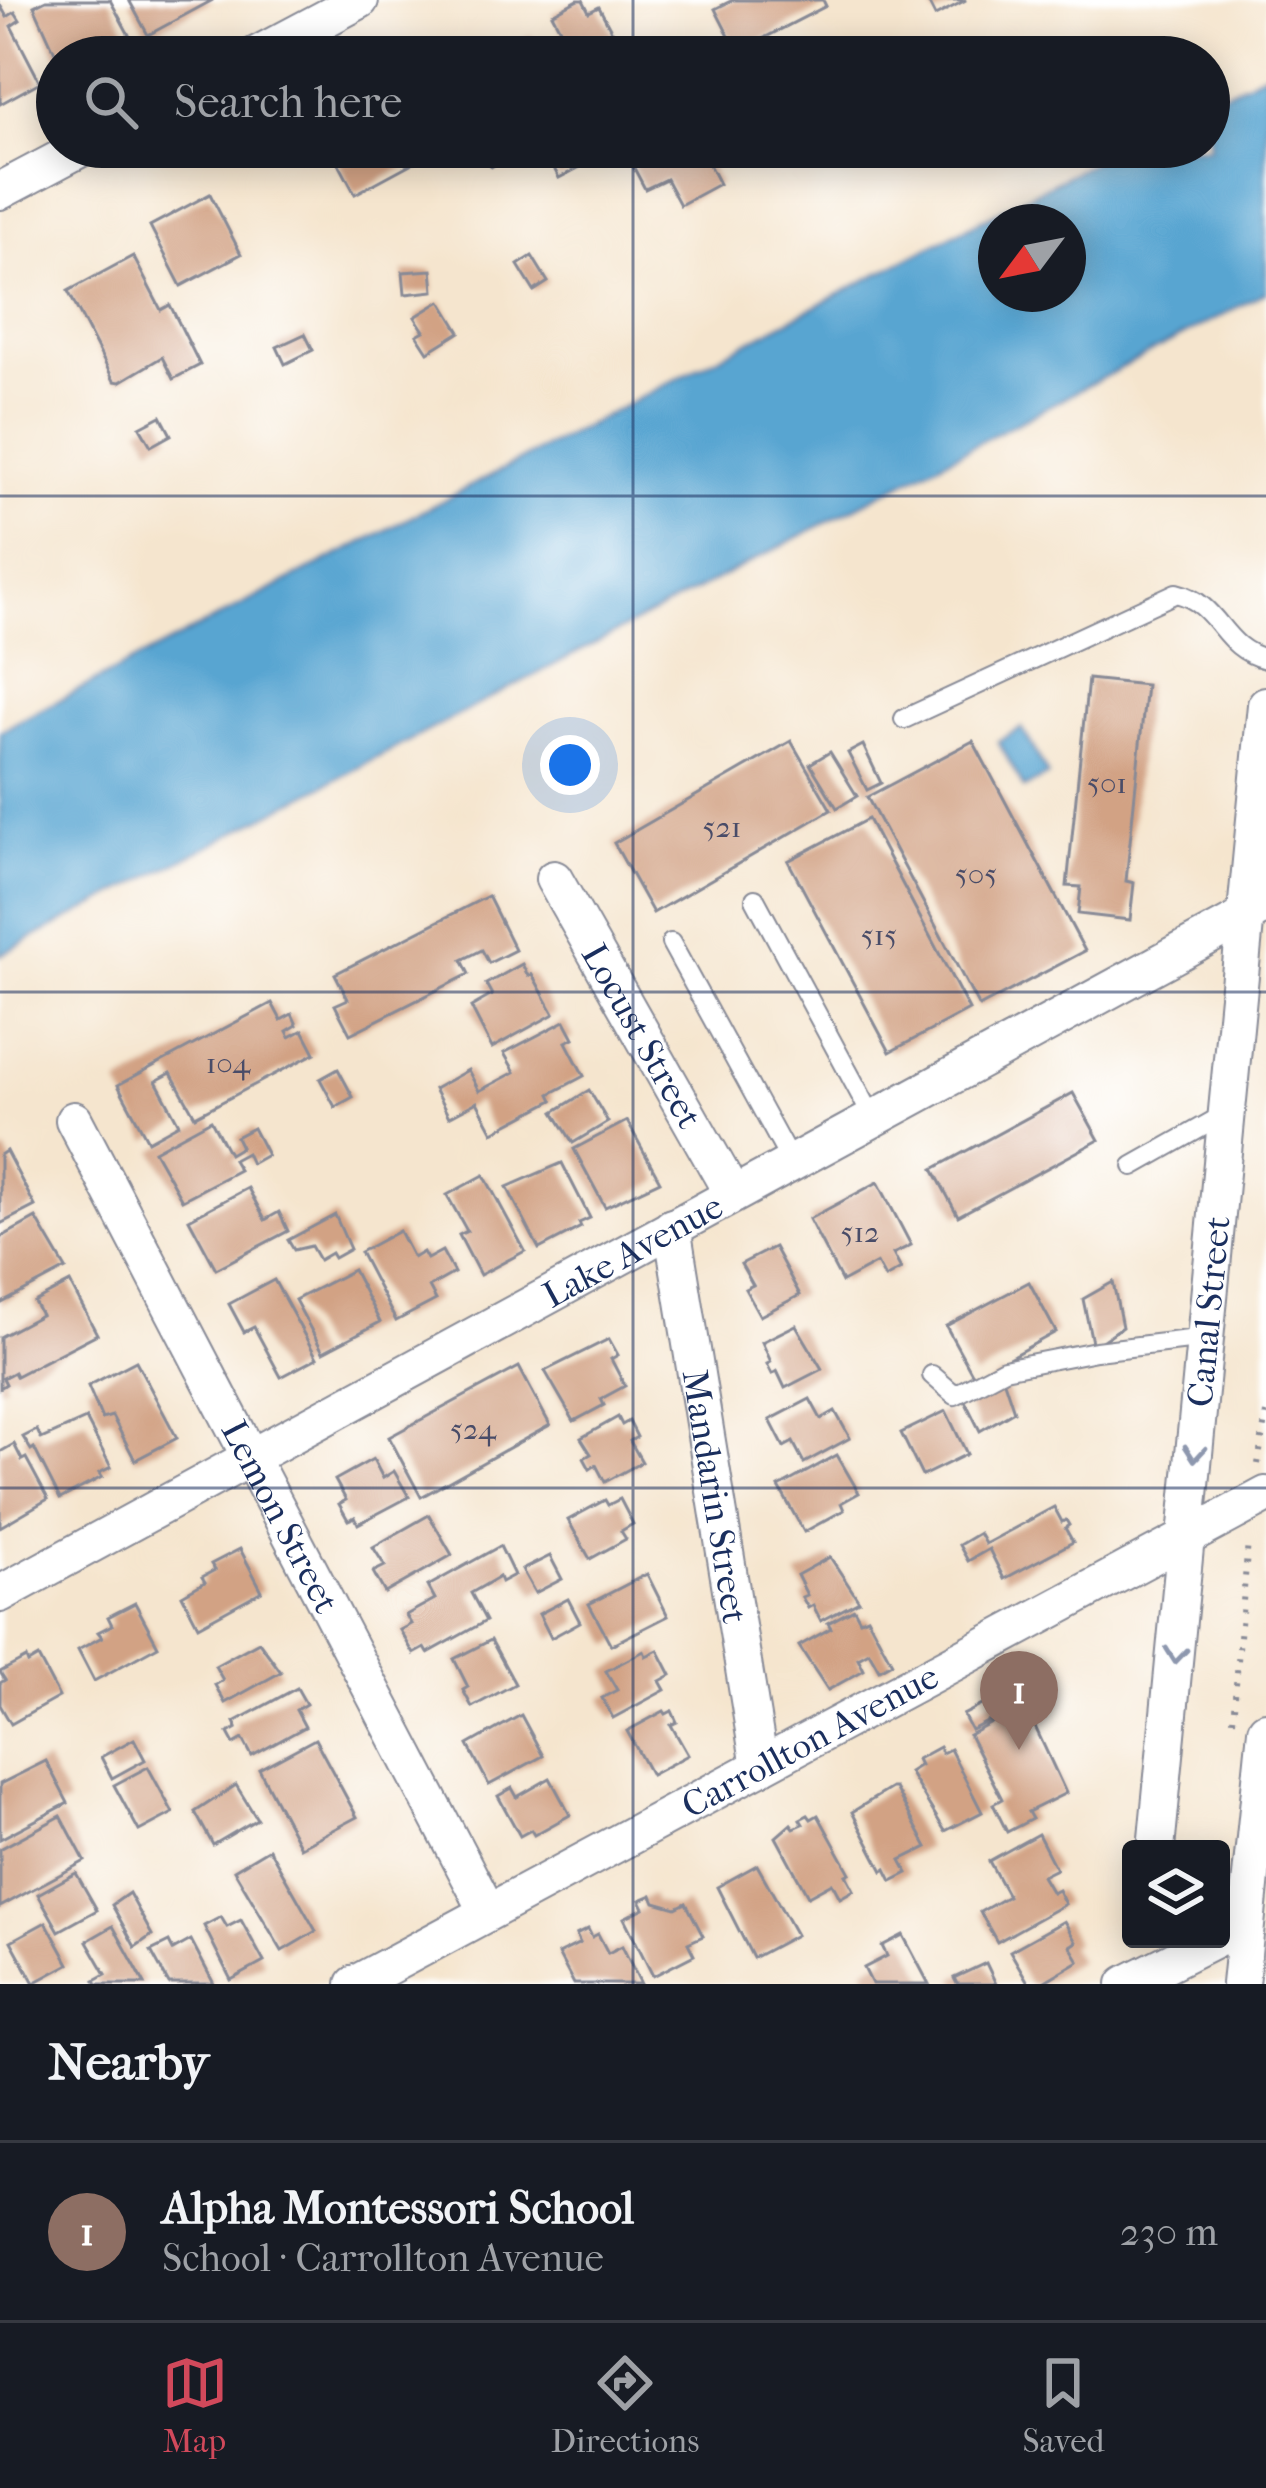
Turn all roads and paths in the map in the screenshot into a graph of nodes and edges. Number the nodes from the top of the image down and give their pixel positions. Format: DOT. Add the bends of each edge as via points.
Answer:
graph roads {
  1 [pos="360,0"];
  2 [pos="292,36"];
  3 [pos="43,168"];
  4 [pos="0,191"];
  5 [pos="1266,659"];
  6 [pos="1266,705"];
  7 [pos="904,719"];
  8 [pos="554,879"];
  9 [pos="755,898"];
  10 [pos="1256,912"];
  11 [pos="671,943"];
  12 [pos="1227,1113"];
  13 [pos="873,1118"];
  14 [pos="74,1120"];
  15 [pos="791,1162"];
  16 [pos="1133,1166"];
  17 [pos="732,1193"];
  18 [pos="672,1226"];
  19 [pos="1206,1338"];
  20 [pos="932,1375"];
  21 [pos="1266,1414"];
  22 [pos="248,1458"];
  23 [pos="1259,1499"];
  24 [pos="1187,1538"];
  25 [pos="0,1594"];
  26 [pos="1249,1734"];
  27 [pos="760,1767"];
  28 [pos="1157,1840"];
  29 [pos="488,1912"];
  30 [pos="1237,1925"];
  31 [pos="1139,1970"];
  32 [pos="355,1984"];
  33 [pos="1240,1984"];
  1 -- 2 [label="street"];
  3 -- 4 [label="street"];
  5 -- 7 [label="lane" via="1247,655 1196,598 1176,593"];
  6 -- 10 [label="street, Canal Street"];
  8 -- 17 [label="street, Locust Street"];
  9 -- 13 [label="lane"];
  10 -- 12 [label="street, Canal Street"];
  10 -- 13 [label="street, Lake Avenue"];
  11 -- 15 [label="lane"];
  12 -- 16 [label="lane"];
  12 -- 19 [label="street, Canal Street"];
  13 -- 15 [label="street, Lake Avenue"];
  14 -- 22 [label="street, Lemon Street"];
  15 -- 17 [label="street, Lake Avenue"];
  17 -- 18 [label="street, Lake Avenue"];
  18 -- 22 [label="street, Lake Avenue"];
  18 -- 27 [label="street, Mandarin Street"];
  19 -- 20 [label="lane" via="1004,1369 955,1395"];
  19 -- 24 [label="street, Canal Street, one-way"];
  21 -- 23 [label="path"];
  22 -- 25 [label="street, Lake Avenue"];
  22 -- 29 [label="street, Lemon Street"];
  23 -- 24 [label="street, Carrollton Avenue"];
  23 -- 26 [label="path"];
  24 -- 27 [label="street, Carrollton Avenue"];
  24 -- 28 [label="street, Canal Street, one-way"];
  26 -- 30 [label="street"];
  27 -- 29 [label="street, Carrollton Avenue"];
  29 -- 32 [label="street, Carrollton Avenue"];
  30 -- 31 [label="street"];
  30 -- 33 [label="street"];
}
